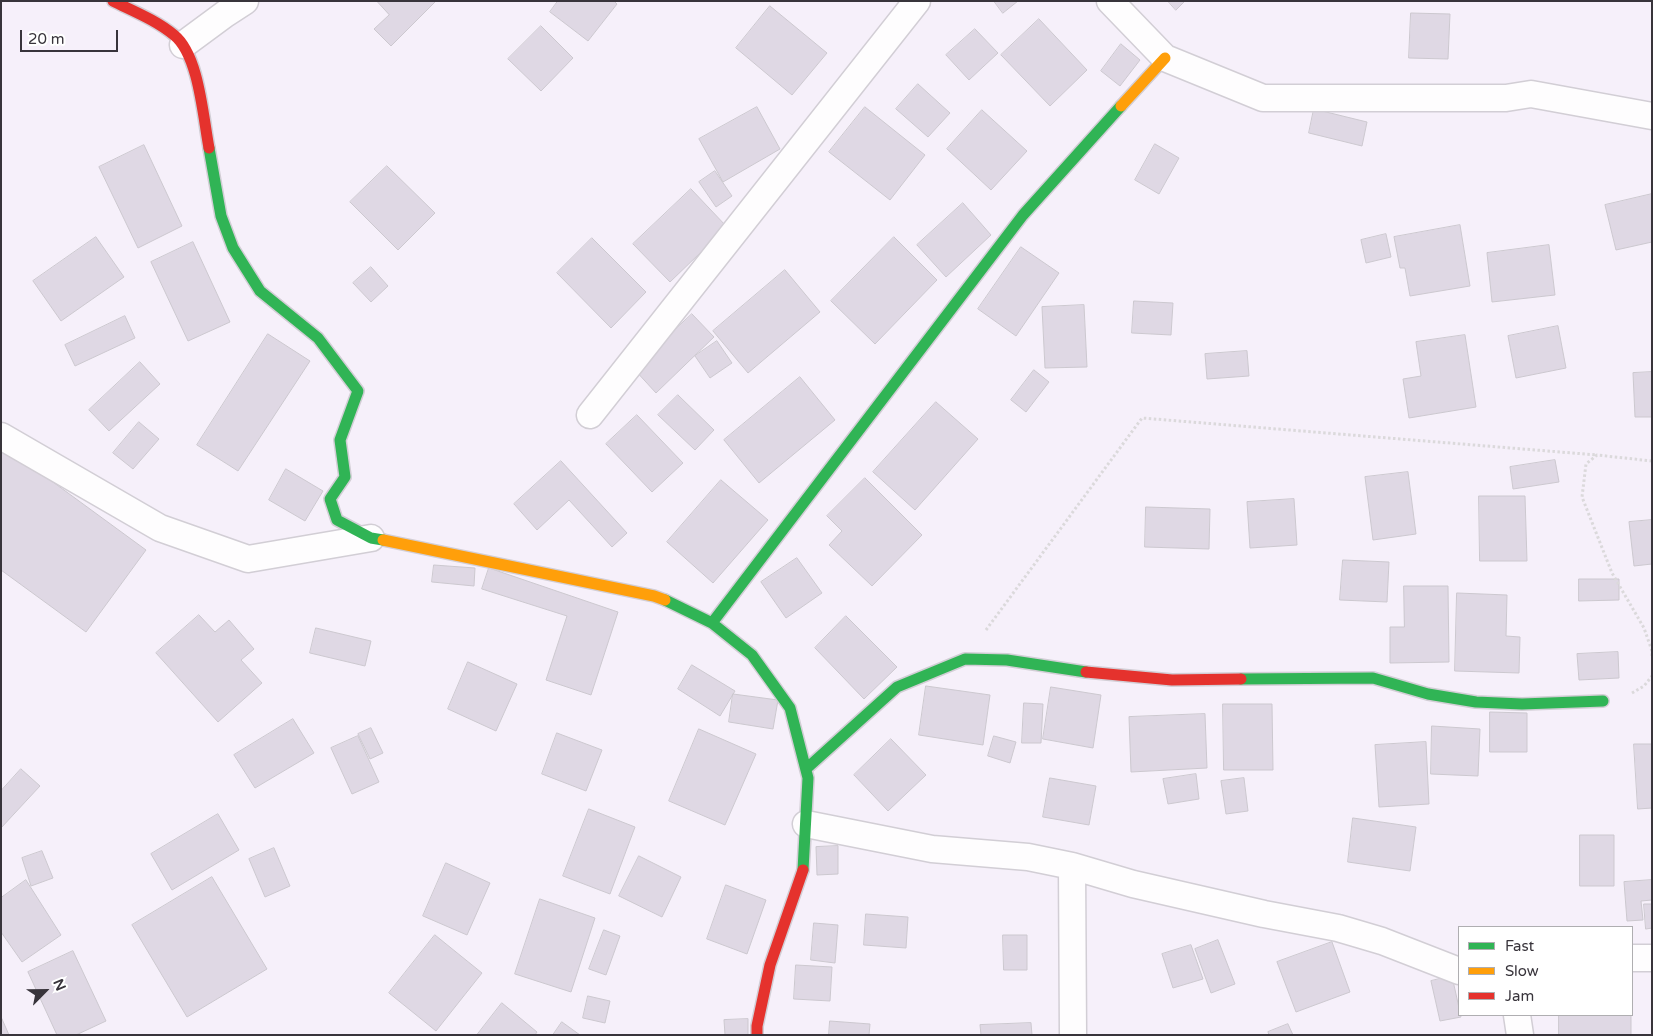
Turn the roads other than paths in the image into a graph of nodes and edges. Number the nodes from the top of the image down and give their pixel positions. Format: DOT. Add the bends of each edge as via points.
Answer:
graph roads {
  1 [pos="113,1"];
  2 [pos="245,1"];
  3 [pos="917,1"];
  4 [pos="1110,1"];
  5 [pos="183,45"];
  6 [pos="1165,58"];
  7 [pos="1652,116"];
  8 [pos="590,415"];
  9 [pos="1,436"];
  10 [pos="372,538"];
  11 [pos="712,624"];
  12 [pos="1603,701"];
  13 [pos="806,769"];
  14 [pos="806,824"];
  15 [pos="1072,866"];
  16 [pos="1633,958"];
  17 [pos="1652,958"];
  18 [pos="1458,971"];
  19 [pos="1517,1016"];
  20 [pos="757,1035"];
  21 [pos="1073,1035"];
  22 [pos="1520,1035"];
  1 -- 5 [label="street" via="174,34"];
  2 -- 5 [label="street"];
  3 -- 8 [label="street"];
  4 -- 6 [label="street"];
  5 -- 10 [label="street" via="200,94 221,216 233,248 260,291 318,338 358,391 340,440 345,477 330,499 337,520"];
  6 -- 7 [label="street" via="1264,98 1506,98 1531,94"];
  6 -- 11 [label="street" via="1023,215"];
  9 -- 10 [label="street" via="160,528 248,559"];
  10 -- 11 [label="street" via="654,596"];
  11 -- 13 [label="street" via="752,655 790,708"];
  12 -- 13 [label="street" via="1476,702 1428,694 1373,678 1172,680 1008,660 965,659 896,687"];
  13 -- 14 [label="street"];
  14 -- 15 [label="street" via="932,849 1028,857"];
  14 -- 20 [label="street" via="803,872 770,964"];
  15 -- 18 [label="street" via="1142,886 1338,928"];
  15 -- 21 [label="street"];
  16 -- 17 [label="street"];
  19 -- 22 [label="street"];
}
